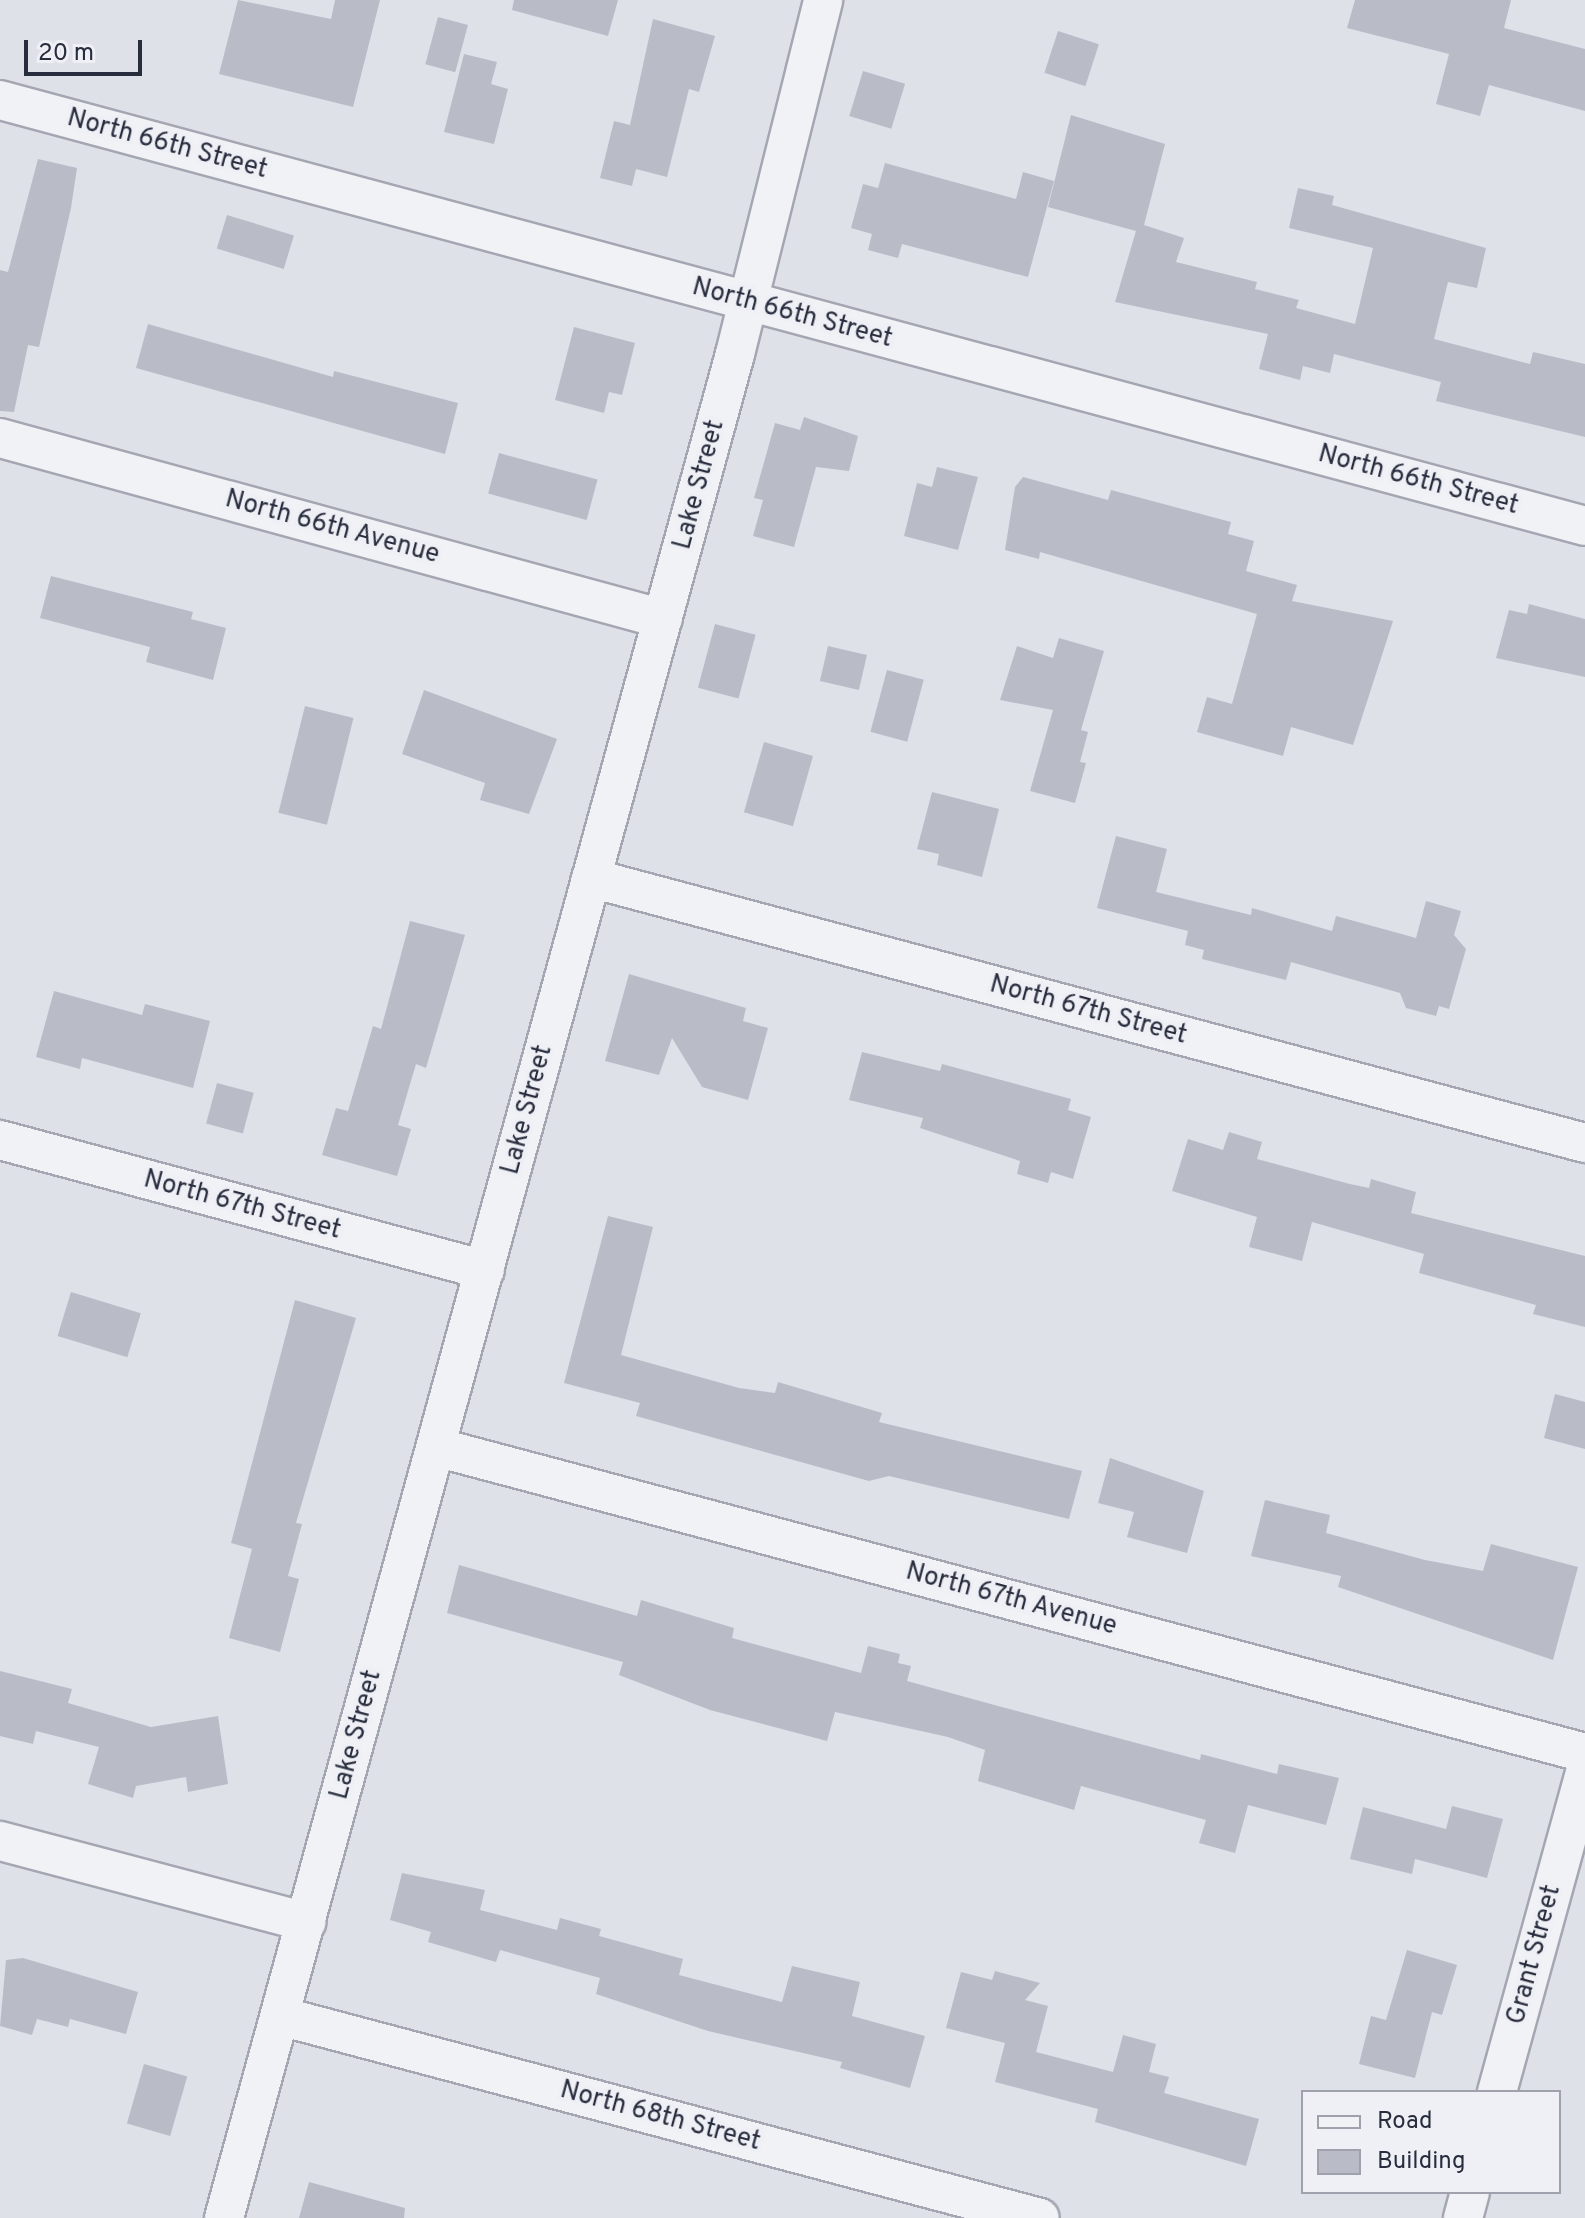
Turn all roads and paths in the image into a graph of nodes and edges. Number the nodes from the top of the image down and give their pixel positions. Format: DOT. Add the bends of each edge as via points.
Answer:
graph roads {
  1 [pos="823,0"];
  2 [pos="0,100"];
  3 [pos="746,302"];
  4 [pos="0,438"];
  5 [pos="1585,526"];
  6 [pos="663,619"];
  7 [pos="591,878"];
  8 [pos="0,1140"];
  9 [pos="1585,1143"];
  10 [pos="485,1270"];
  11 [pos="436,1447"];
  12 [pos="1585,1753"];
  13 [pos="1585,1772"];
  14 [pos="0,1841"];
  15 [pos="306,1922"];
  16 [pos="280,2016"];
  17 [pos="1498,2090"];
  18 [pos="1469,2194"];
  19 [pos="224,2218"];
  20 [pos="1040,2218"];
  21 [pos="1463,2218"];
  1 -- 3 [label="street, Lake Street"];
  2 -- 3 [label="street, North 66th Street"];
  3 -- 5 [label="street, North 66th Street"];
  3 -- 6 [label="street, Lake Street"];
  4 -- 6 [label="street, North 66th Avenue"];
  6 -- 7 [label="street, Lake Street"];
  7 -- 9 [label="street, North 67th Street"];
  7 -- 10 [label="street, Lake Street"];
  8 -- 10 [label="street, North 67th Street"];
  10 -- 11 [label="street, Lake Street"];
  11 -- 12 [label="street, North 67th Avenue"];
  11 -- 15 [label="street, Lake Street"];
  13 -- 17 [label="street, Grant Street"];
  14 -- 15 [label="street"];
  15 -- 16 [label="street, Lake Street"];
  16 -- 19 [label="street, Lake Street"];
  16 -- 20 [label="street, North 68th Street"];
  18 -- 21 [label="street"];
}
